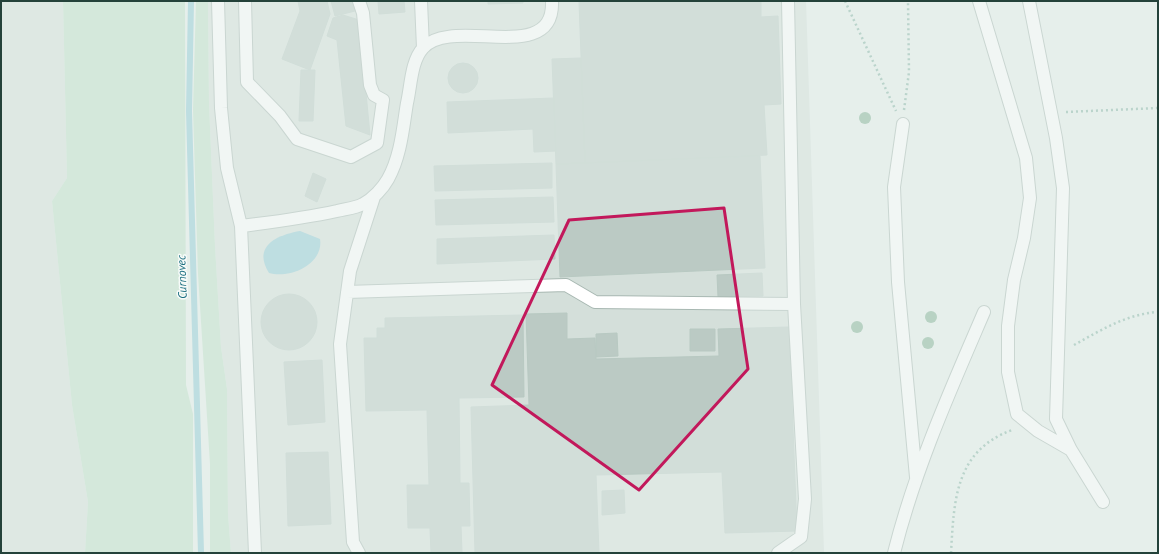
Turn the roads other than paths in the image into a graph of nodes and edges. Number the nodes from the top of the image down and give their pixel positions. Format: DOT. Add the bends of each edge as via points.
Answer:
graph roads {
  1 [pos="218,1"];
  2 [pos="245,1"];
  3 [pos="359,1"];
  4 [pos="421,1"];
  5 [pos="552,1"];
  6 [pos="788,1"];
  7 [pos="979,1"];
  8 [pos="1029,1"];
  9 [pos="423,48"];
  10 [pos="903,124"];
  11 [pos="374,197"];
  12 [pos="241,226"];
  13 [pos="347,292"];
  14 [pos="794,304"];
  15 [pos="984,312"];
  16 [pos="1071,450"];
  17 [pos="916,477"];
  18 [pos="1103,502"];
  19 [pos="255,553"];
  20 [pos="359,553"];
  21 [pos="778,553"];
  22 [pos="894,553"];
  1 -- 12 [label="lane" via="221,108 226,161"];
  2 -- 3 [label="lane" via="247,82 280,116 297,139 351,157 377,143 382,100 374,95 370,85 363,13"];
  4 -- 9 [label="lane"];
  5 -- 9 [label="lane" via="553,8 546,26 532,35 446,36 429,42"];
  6 -- 14 [label="lane"];
  7 -- 16 [label="lane" via="1026,158 1030,198 1008,326 1008,372 1017,414 1038,431"];
  8 -- 16 [label="lane" via="1052,113 1063,188 1056,419"];
  9 -- 11 [label="lane" via="414,66 397,159 388,179"];
  10 -- 17 [label="lane" via="894,187 898,282"];
  11 -- 12 [label="lane" via="362,205 301,219"];
  11 -- 13 [label="lane" via="350,271"];
  12 -- 19 [label="lane"];
  13 -- 14 [label="lane" via="566,285 595,302"];
  13 -- 20 [label="lane" via="340,344 354,542"];
  14 -- 21 [label="lane" via="805,499 801,537"];
  15 -- 17 [label="lane"];
  16 -- 18 [label="lane"];
  17 -- 22 [label="lane"];
}
